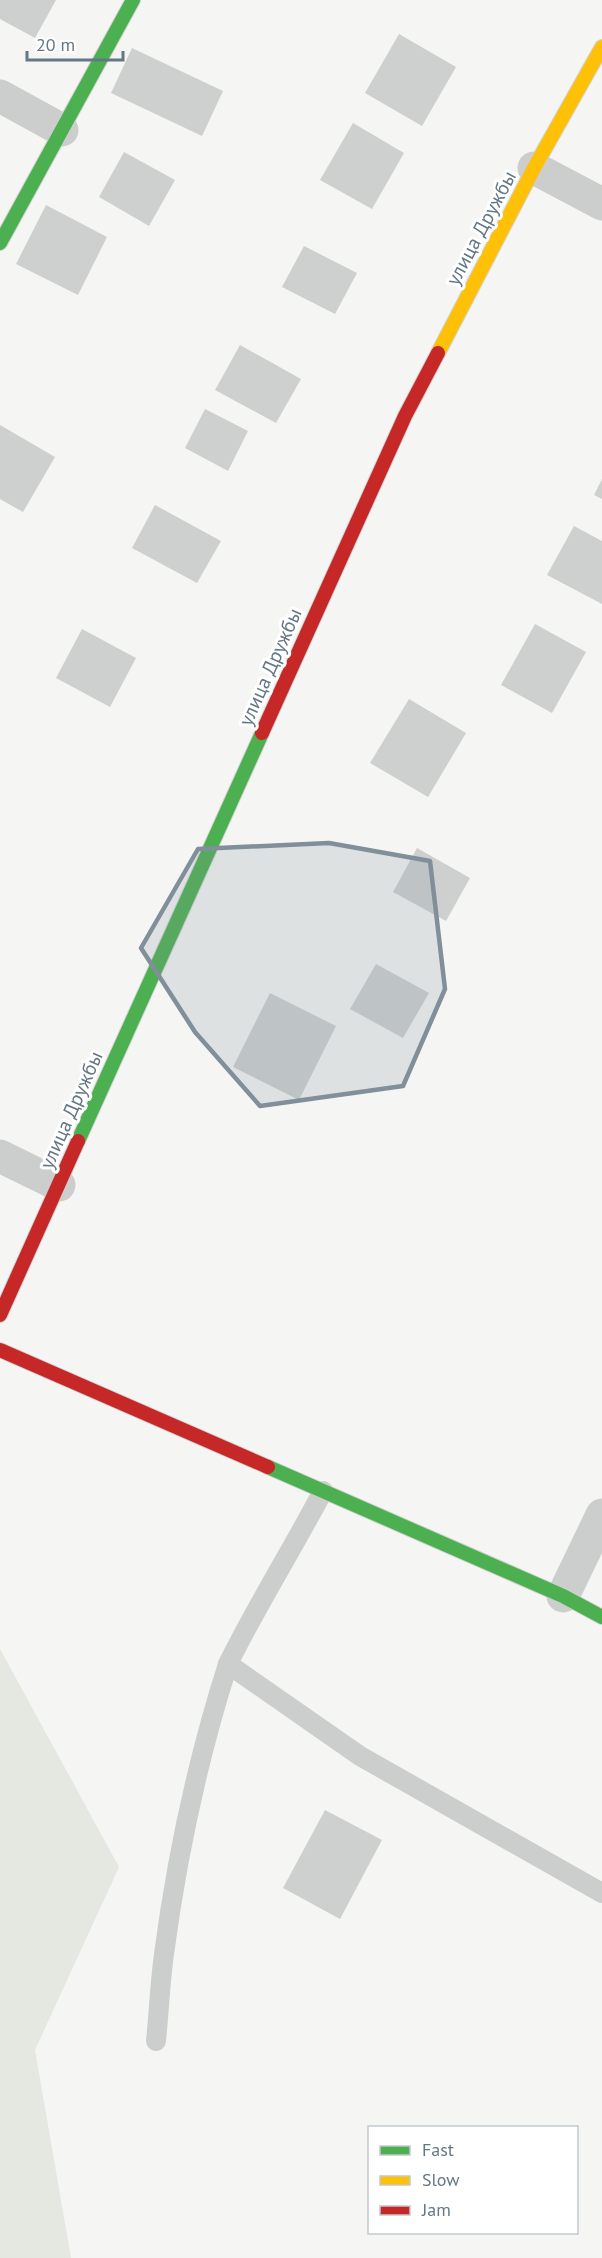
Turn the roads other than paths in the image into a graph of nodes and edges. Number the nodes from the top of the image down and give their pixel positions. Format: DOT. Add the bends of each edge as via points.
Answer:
graph roads {
  1 [pos="134,0"];
  2 [pos="602,47"];
  3 [pos="0,96"];
  4 [pos="62,130"];
  5 [pos="534,168"];
  6 [pos="602,204"];
  7 [pos="0,243"];
  8 [pos="0,1156"];
  9 [pos="58,1185"];
  10 [pos="0,1315"];
  11 [pos="0,1350"];
  12 [pos="323,1491"];
  13 [pos="602,1515"];
  14 [pos="562,1596"];
  15 [pos="602,1617"];
  16 [pos="228,1664"];
  17 [pos="602,1893"];
  18 [pos="156,2041"];
  1 -- 4 [label="street"];
  2 -- 5 [label="street, улица Дружбы"];
  3 -- 4 [label="street"];
  4 -- 7 [label="street"];
  5 -- 6 [label="street"];
  5 -- 9 [label="street, улица Дружбы" via="405,416"];
  8 -- 9 [label="street"];
  9 -- 10 [label="street, улица Дружбы"];
  11 -- 12 [label="street"];
  12 -- 14 [label="street"];
  12 -- 16 [label="lane"];
  13 -- 14 [label="street"];
  14 -- 15 [label="street"];
  16 -- 17 [label="lane" via="360,1756"];
  16 -- 18 [label="lane" via="210,1720 180,1858 164,1956"];
}
